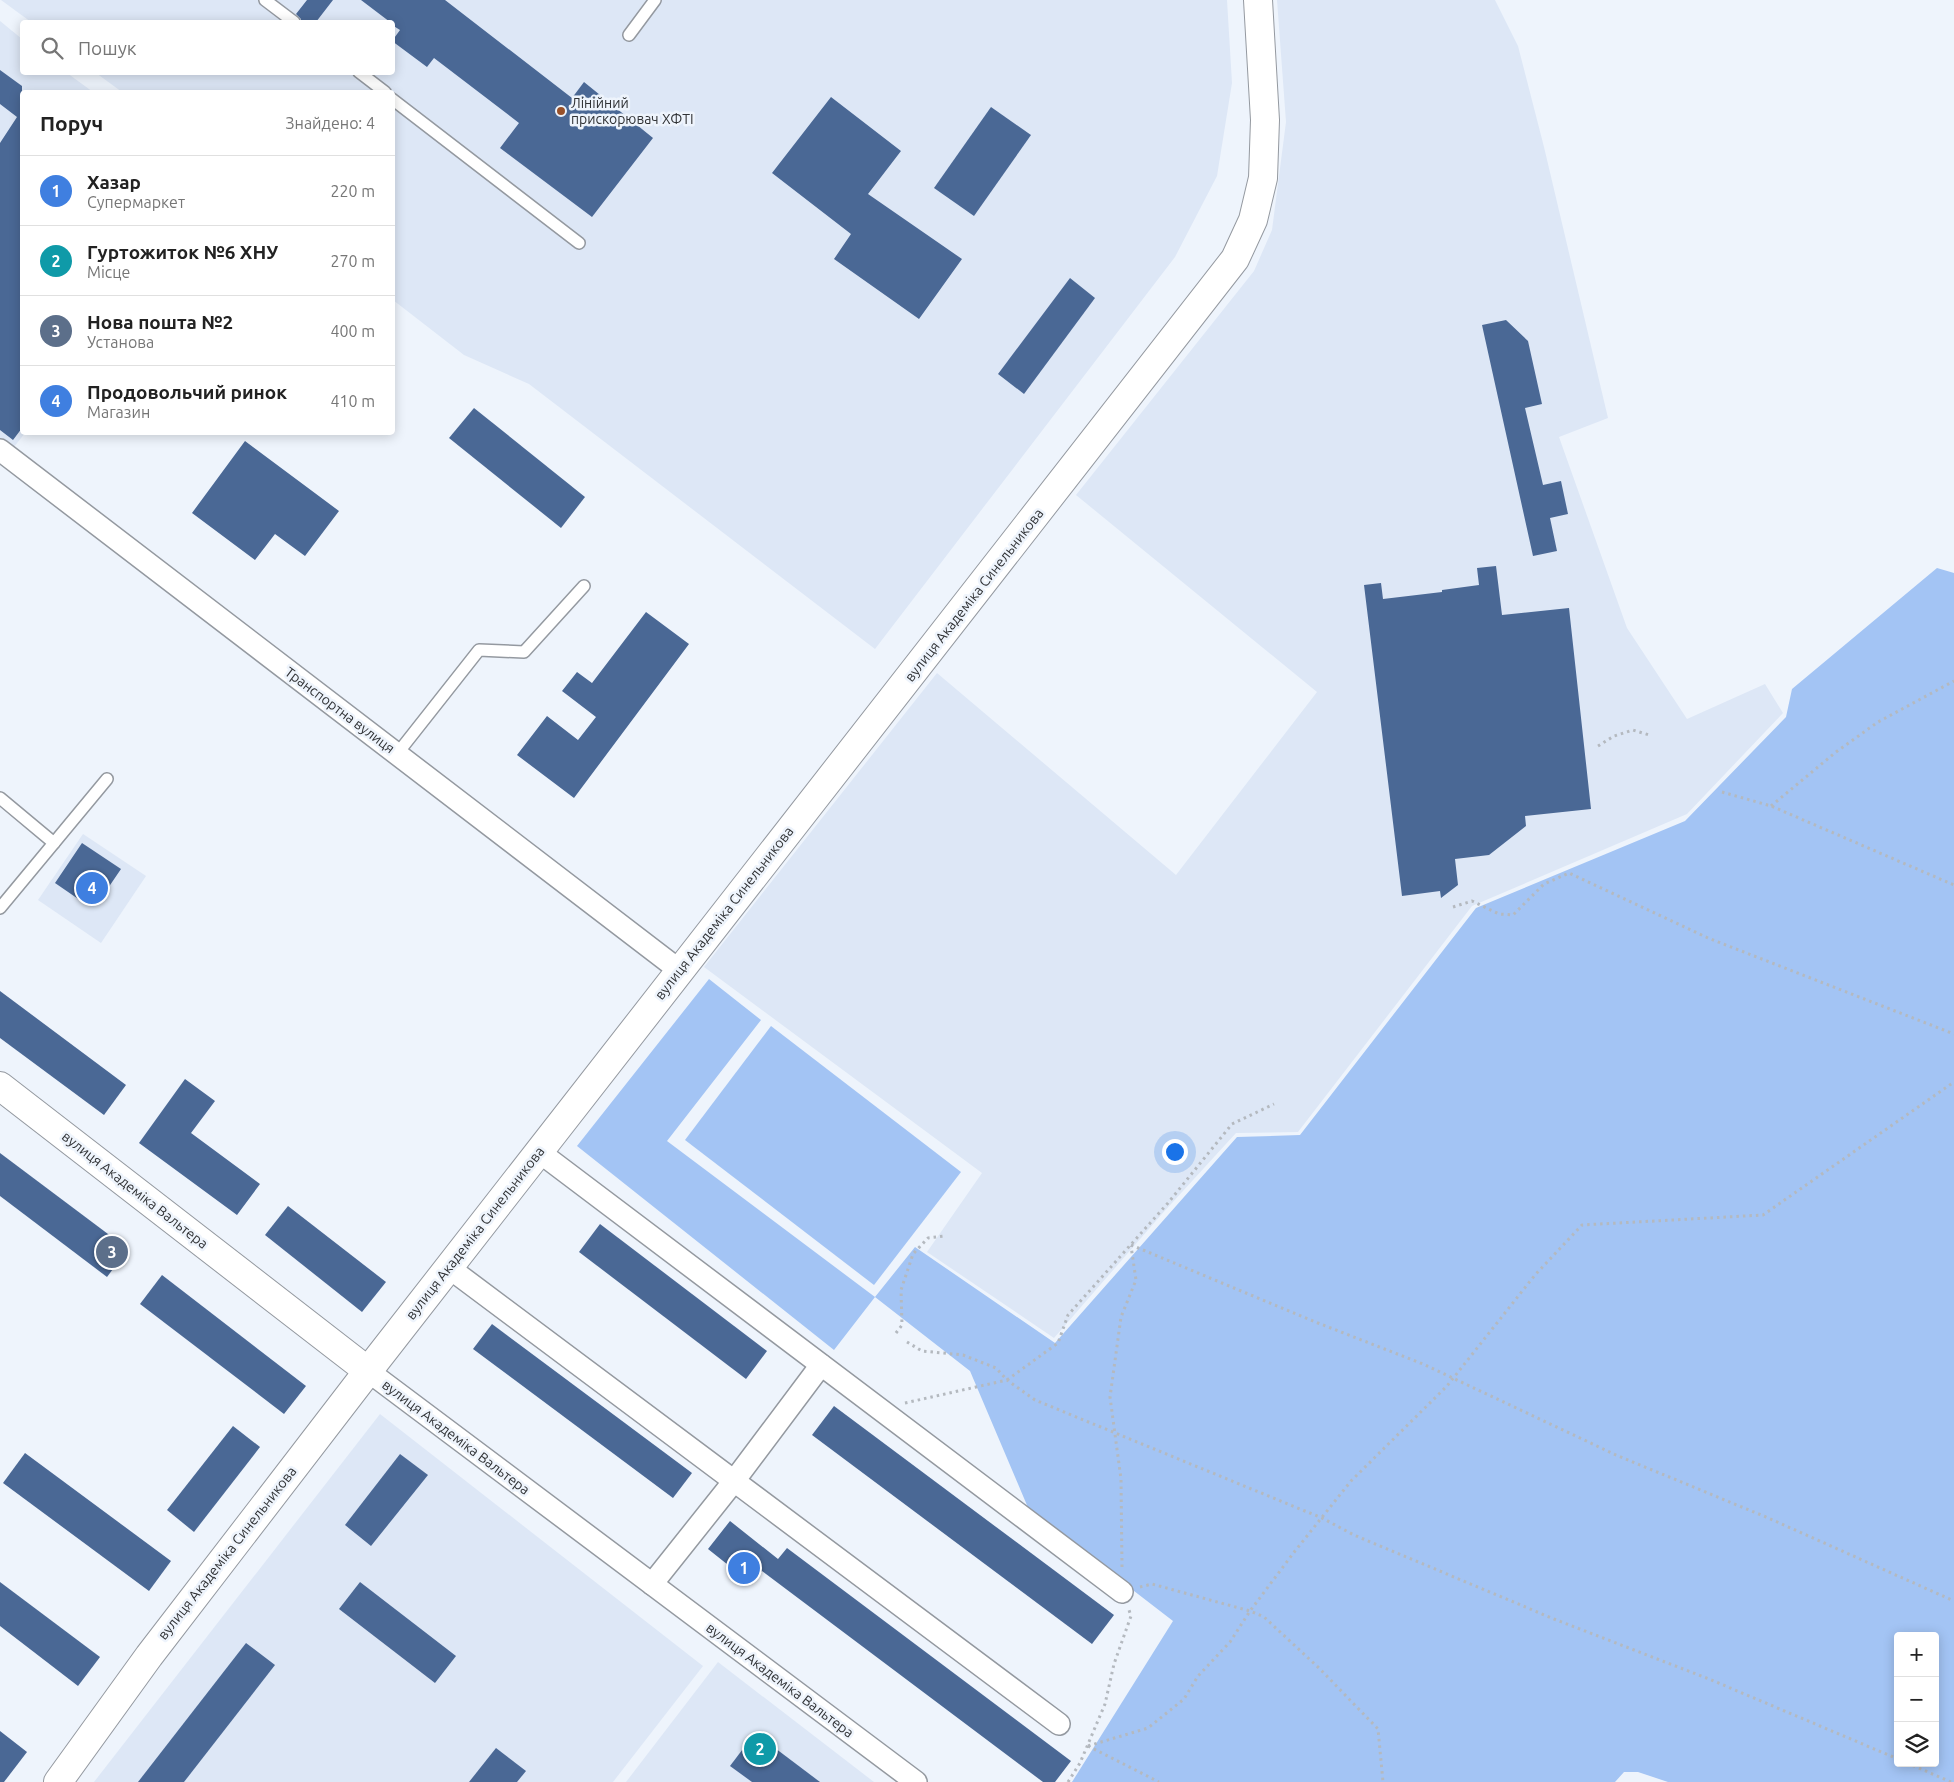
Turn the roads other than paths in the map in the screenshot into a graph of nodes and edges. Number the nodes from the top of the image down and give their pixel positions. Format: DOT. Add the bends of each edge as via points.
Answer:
graph roads {
  1 [pos="264,0"];
  2 [pos="655,0"];
  3 [pos="1258,0"];
  4 [pos="291,20"];
  5 [pos="629,35"];
  6 [pos="363,75"];
  7 [pos="382,90"];
  8 [pos="395,101"];
  9 [pos="579,243"];
  10 [pos="0,450"];
  11 [pos="584,586"];
  12 [pos="397,754"];
  13 [pos="107,779"];
  14 [pos="0,798"];
  15 [pos="54,843"];
  16 [pos="0,908"];
  17 [pos="679,970"];
  18 [pos="0,1086"];
  19 [pos="538,1151"];
  20 [pos="448,1267"];
  21 [pos="821,1365"];
  22 [pos="368,1371"];
  23 [pos="734,1481"];
  24 [pos="652,1584"];
  25 [pos="1122,1592"];
  26 [pos="1059,1724"];
  27 [pos="58,1782"];
  28 [pos="916,1782"];
  1 -- 4 [label="lane"];
  2 -- 5 [label="lane"];
  3 -- 17 [label="street, вулиця Академіка Синельникова" via="1265,120 1263,178 1253,220 1235,259"];
  6 -- 7 [label="lane"];
  8 -- 9 [label="lane"];
  10 -- 12 [label="street, Транспортна вулиця"];
  11 -- 12 [label="lane" via="524,652 479,650"];
  12 -- 17 [label="street, Транспортна вулиця"];
  13 -- 15 [label="lane"];
  14 -- 15 [label="lane"];
  15 -- 16 [label="lane"];
  17 -- 19 [label="street, вулиця Академіка Синельникова"];
  18 -- 22 [label="street, вулиця Академіка Вальтера"];
  19 -- 20 [label="street, вулиця Академіка Синельникова"];
  19 -- 21 [label="street"];
  20 -- 22 [label="street, вулиця Академіка Синельникова"];
  20 -- 23 [label="street"];
  21 -- 23 [label="street"];
  21 -- 25 [label="street"];
  22 -- 24 [label="street, вулиця Академіка Вальтера"];
  22 -- 27 [label="street, вулиця Академіка Синельникова" via="148,1656"];
  23 -- 24 [label="street"];
  23 -- 26 [label="street"];
  24 -- 28 [label="street, вулиця Академіка Вальтера"];
}
